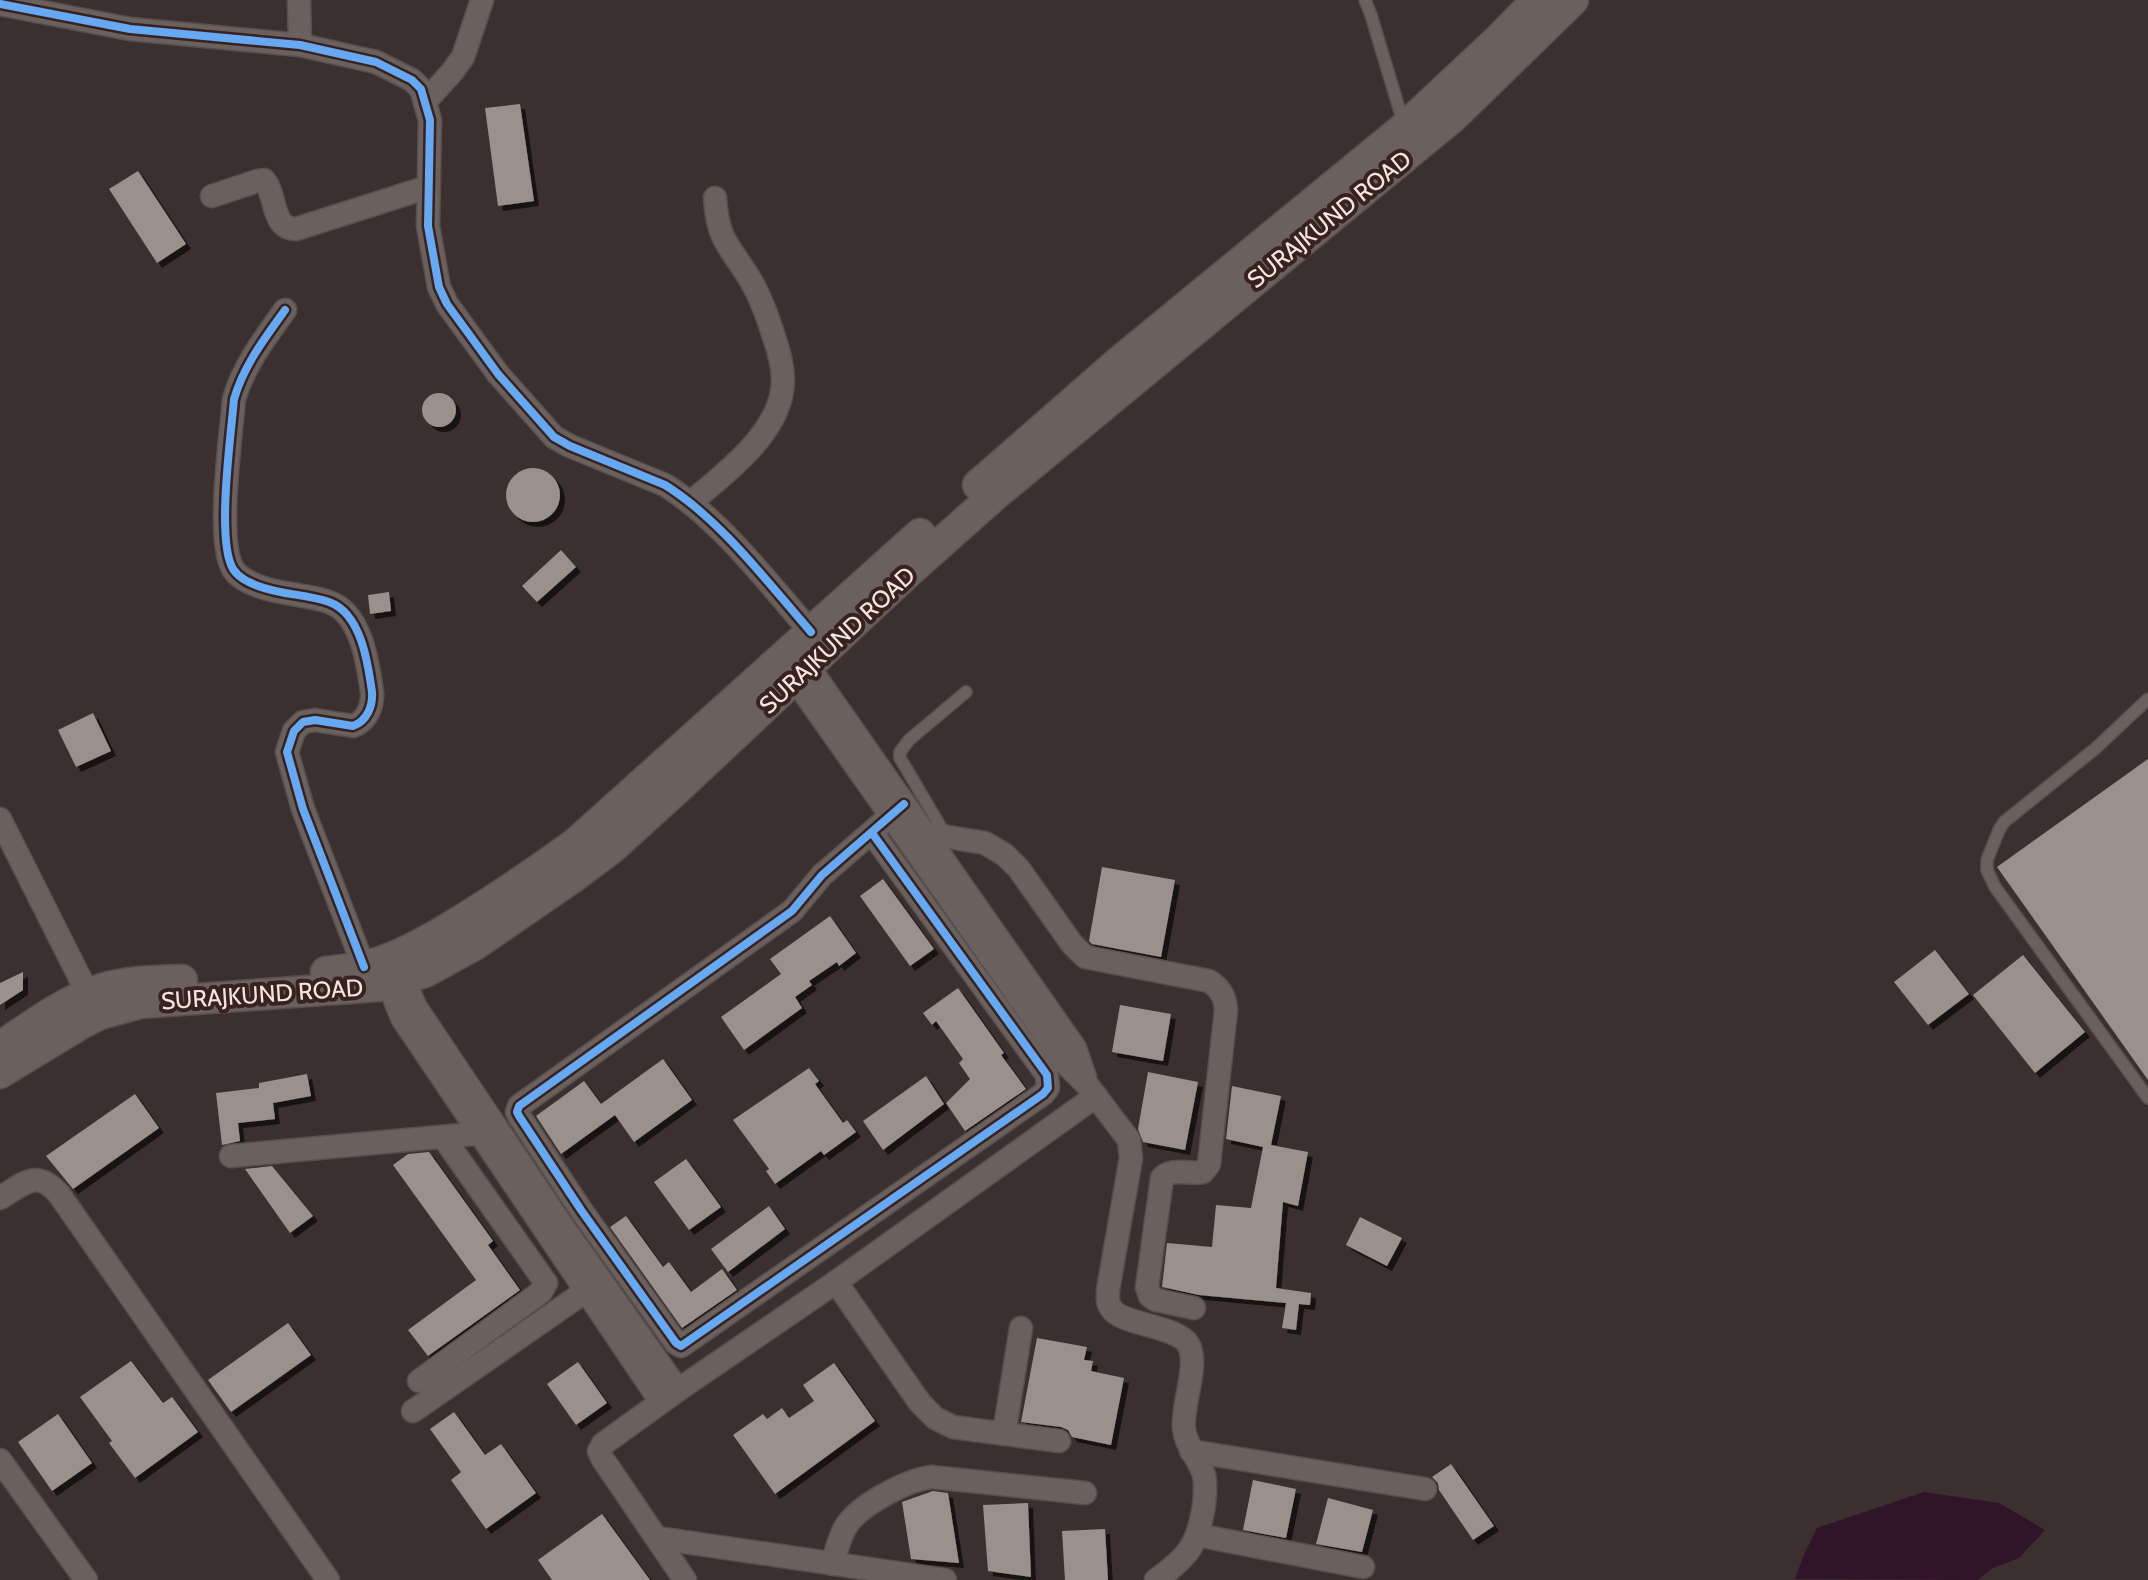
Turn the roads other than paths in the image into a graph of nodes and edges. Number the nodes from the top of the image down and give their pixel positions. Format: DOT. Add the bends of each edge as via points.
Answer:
graph roads {
  1 [pos="299,0"];
  2 [pos="482,0"];
  3 [pos="1365,0"];
  4 [pos="1537,0"];
  5 [pos="1573,0"];
  6 [pos="0,4"];
  7 [pos="300,45"];
  8 [pos="426,101"];
  9 [pos="1405,127"];
  10 [pos="428,187"];
  11 [pos="212,196"];
  12 [pos="715,198"];
  13 [pos="285,310"];
  14 [pos="690,503"];
  15 [pos="798,656"];
  16 [pos="966,692"];
  17 [pos="2148,699"];
  18 [pos="897,810"];
  19 [pos="0,819"];
  20 [pos="872,833"];
  21 [pos="935,835"];
  22 [pos="386,970"];
  23 [pos="88,994"];
  24 [pos="0,1047"];
  25 [pos="0,1073"];
  26 [pos="1092,1091"];
  27 [pos="2148,1098"];
  28 [pos="490,1132"];
  29 [pos="443,1137"];
  30 [pos="231,1156"];
  31 [pos="0,1198"];
  32 [pos="581,1210"];
  33 [pos="559,1221"];
  34 [pos="561,1253"];
  35 [pos="537,1270"];
  36 [pos="836,1282"];
  37 [pos="593,1285"];
  38 [pos="1194,1308"];
  39 [pos="1021,1328"];
  40 [pos="419,1381"];
  41 [pos="670,1396"];
  42 [pos="413,1411"];
  43 [pos="1004,1434"];
  44 [pos="1059,1441"];
  45 [pos="1191,1451"];
  46 [pos="0,1460"];
  47 [pos="1425,1489"];
  48 [pos="1085,1493"];
  49 [pos="1197,1535"];
  50 [pos="658,1538"];
  51 [pos="832,1564"];
  52 [pos="1363,1567"];
  53 [pos="86,1580"];
  54 [pos="328,1580"];
  55 [pos="685,1580"];
  56 [pos="945,1580"];
  57 [pos="1156,1580"];
  1 -- 7 [label="street"];
  2 -- 8 [label="street" via="463,57"];
  3 -- 9 [label="lane"];
  4 -- 9 [label="main road, SURAJKUND ROAD"];
  5 -- 15 [label="main road, SURAJKUND ROAD" via="1454,116 905,575"];
  6 -- 7 [label="street" via="130,29"];
  7 -- 8 [label="street" via="392,69 412,80"];
  8 -- 10 [label="street" via="431,132"];
  9 -- 15 [label="main road, SURAJKUND ROAD" via="1036,432"];
  10 -- 11 [label="street" via="290,230 280,221 264,180"];
  10 -- 14 [label="street" via="428,226 439,287 498,374 554,437 665,485"];
  12 -- 14 [label="street" via="721,237 769,321 783,390 775,414 755,442"];
  13 -- 22 [label="street" via="248,362 234,399 226,549 242,579 269,591 329,602 347,613 359,634 372,696 368,715 353,726 303,722 287,752 303,809"];
  14 -- 15 [label="street" via="749,562"];
  15 -- 18 [label="street"];
  15 -- 22 [label="main road, SURAJKUND ROAD" via="576,843"];
  16 -- 21 [label="lane" via="900,752"];
  17 -- 27 [label="lane" via="2004,822 1987,870"];
  18 -- 20 [label="street"];
  18 -- 21 [label="street"];
  18 -- 26 [label="street" via="1066,1064"];
  19 -- 23 [label="street"];
  20 -- 32 [label="street" via="822,875 792,911 519,1106 519,1116"];
  20 -- 32 [label="street" via="1047,1075 1048,1088 683,1346"];
  21 -- 26 [label="street" via="1075,1048"];
  21 -- 38 [label="street" via="985,843 1005,855 1085,957 1209,981 1220,990 1226,1010 1209,1164 1203,1172 1169,1172 1162,1178 1147,1287 1156,1300"];
  22 -- 23 [label="main road, SURAJKUND ROAD" via="140,982"];
  22 -- 25 [label="main road, SURAJKUND ROAD" via="140,1003 100,1014"];
  22 -- 28 [label="street" via="415,1006"];
  23 -- 24 [label="main road, SURAJKUND ROAD"];
  26 -- 36 [label="street"];
  26 -- 45 [label="street" via="1131,1150 1109,1303 1115,1313 1180,1336 1189,1346 1184,1429"];
  28 -- 29 [label="street"];
  28 -- 33 [label="street"];
  28 -- 34 [label="street"];
  29 -- 30 [label="street"];
  29 -- 35 [label="street"];
  31 -- 54 [label="street" via="38,1179 59,1194"];
  32 -- 33 [label="street"];
  33 -- 37 [label="street"];
  34 -- 35 [label="street"];
  34 -- 37 [label="street"];
  35 -- 40 [label="street" via="546,1283 541,1292"];
  36 -- 41 [label="street"];
  36 -- 43 [label="street" via="927,1412 953,1427"];
  37 -- 41 [label="street"];
  37 -- 42 [label="street"];
  39 -- 43 [label="street"];
  41 -- 50 [label="street" via="599,1451"];
  43 -- 44 [label="street"];
  45 -- 47 [label="street"];
  45 -- 49 [label="street" via="1205,1486"];
  46 -- 53 [label="street"];
  48 -- 51 [label="street" via="932,1477 914,1480 851,1519"];
  49 -- 52 [label="street"];
  49 -- 57 [label="street" via="1190,1550"];
  50 -- 51 [label="street"];
  50 -- 55 [label="street"];
  51 -- 56 [label="street"];
}
